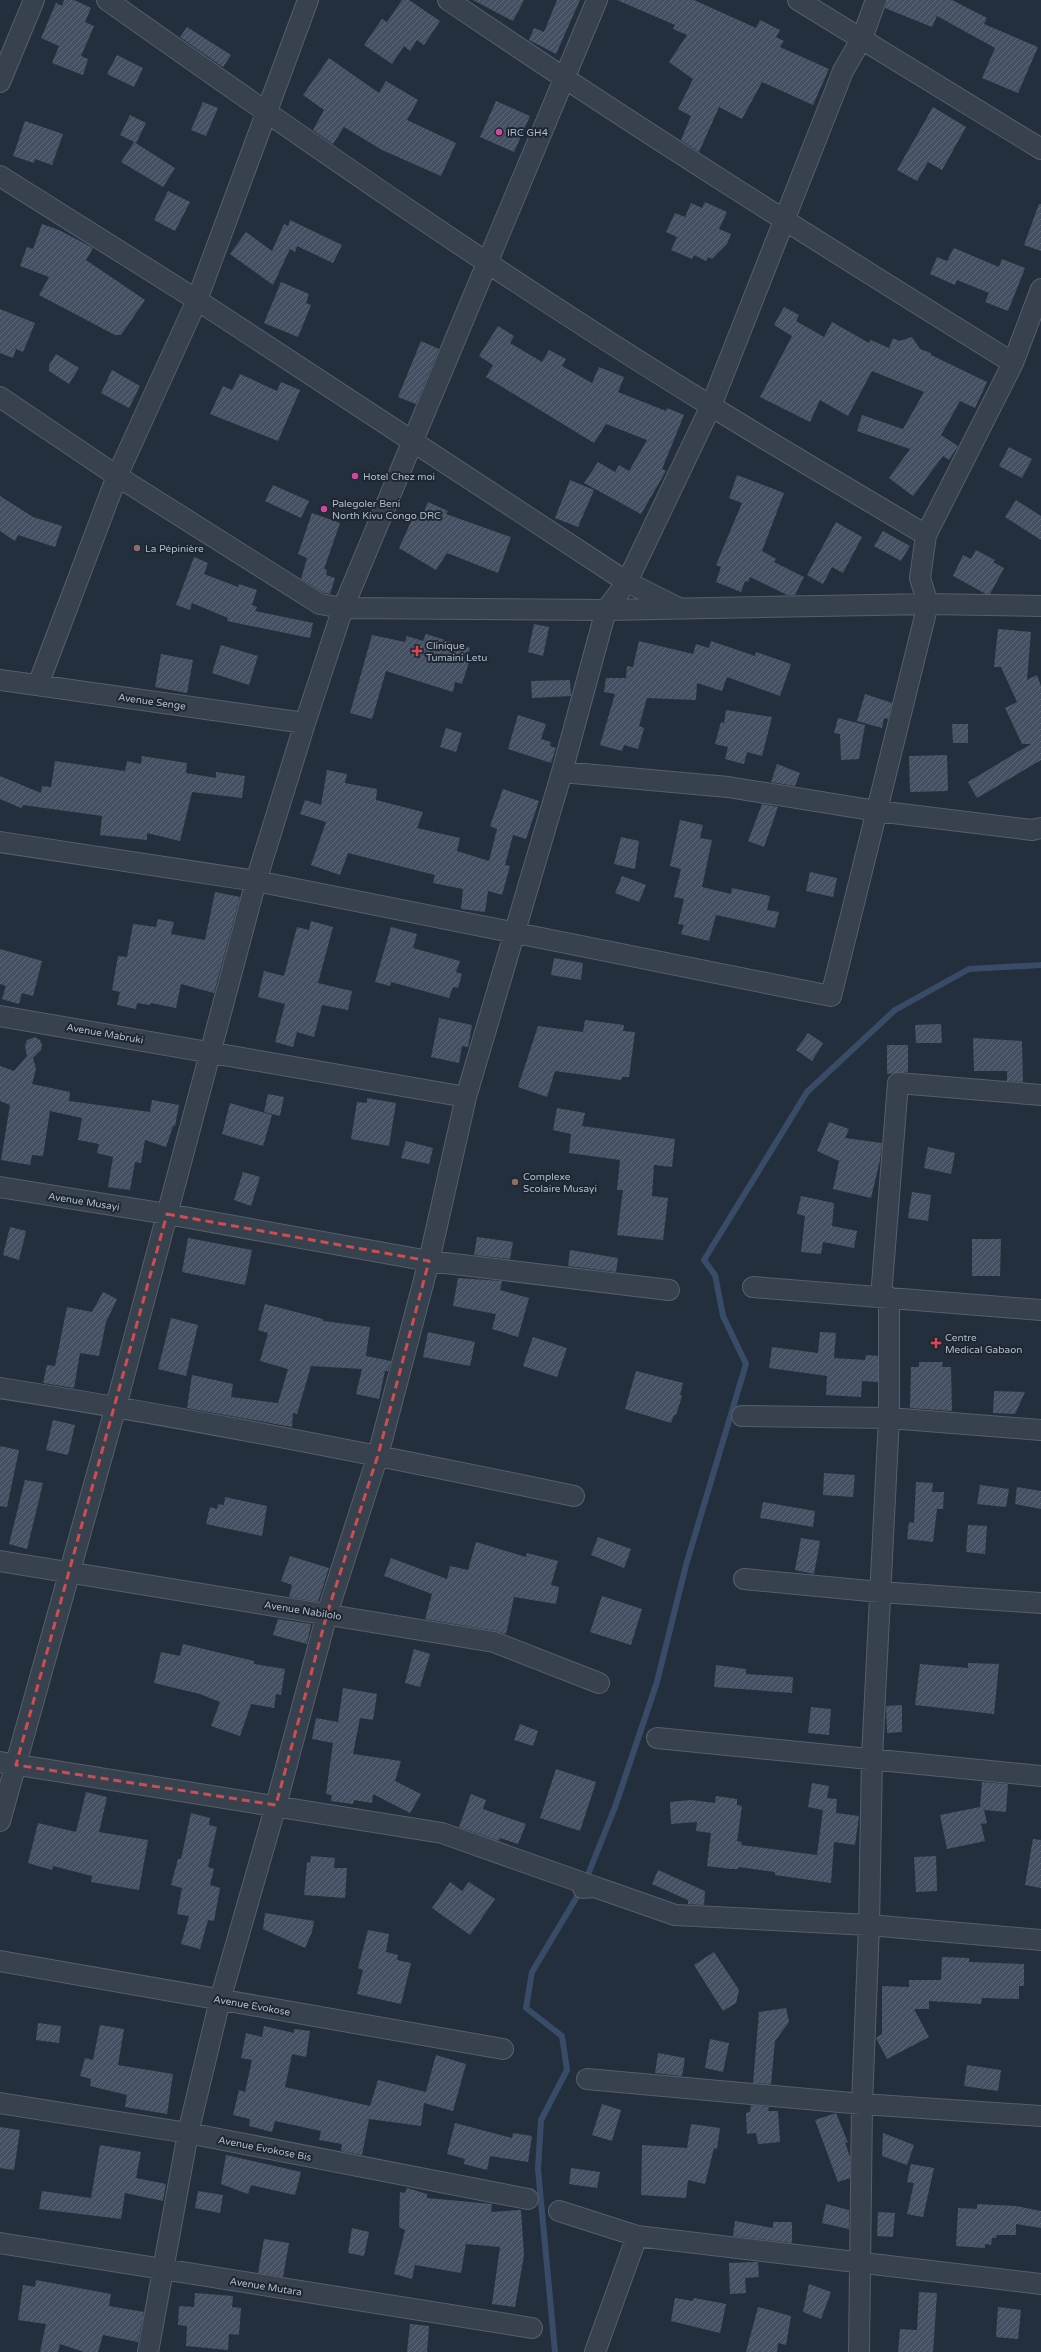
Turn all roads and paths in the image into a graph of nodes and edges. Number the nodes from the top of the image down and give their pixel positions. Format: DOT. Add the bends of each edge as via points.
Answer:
graph roads {
  1 [pos="34,0"];
  2 [pos="107,0"];
  3 [pos="308,0"];
  4 [pos="448,0"];
  5 [pos="597,0"];
  6 [pos="798,0"];
  7 [pos="876,0"];
  8 [pos="862,38"];
  9 [pos="564,79"];
  10 [pos="0,82"];
  11 [pos="265,112"];
  12 [pos="1041,149"];
  13 [pos="0,176"];
  14 [pos="784,220"];
  15 [pos="487,263"];
  16 [pos="1041,290"];
  17 [pos="197,300"];
  18 [pos="1013,363"];
  19 [pos="0,397"];
  20 [pos="711,406"];
  21 [pos="413,444"];
  22 [pos="117,476"];
  23 [pos="926,535"];
  24 [pos="627,582"];
  25 [pos="928,604"];
  26 [pos="1041,606"];
  27 [pos="343,608"];
  28 [pos="679,608"];
  29 [pos="606,610"];
  30 [pos="0,680"];
  31 [pos="38,685"];
  32 [pos="305,723"];
  33 [pos="562,772"];
  34 [pos="877,811"];
  35 [pos="1041,828"];
  36 [pos="0,842"];
  37 [pos="256,881"];
  38 [pos="515,933"];
  39 [pos="0,1016"];
  40 [pos="210,1051"];
  41 [pos="1041,1095"];
  42 [pos="466,1097"];
  43 [pos="0,1188"];
  44 [pos="167,1214"];
  45 [pos="429,1261"];
  46 [pos="753,1287"];
  47 [pos="669,1290"];
  48 [pos="885,1297"];
  49 [pos="1041,1310"];
  50 [pos="0,1388"];
  51 [pos="116,1406"];
  52 [pos="742,1416"];
  53 [pos="890,1418"];
  54 [pos="1041,1430"];
  55 [pos="378,1455"];
  56 [pos="574,1496"];
  57 [pos="0,1561"];
  58 [pos="69,1572"];
  59 [pos="744,1579"];
  60 [pos="880,1592"];
  61 [pos="1041,1603"];
  62 [pos="328,1614"];
  63 [pos="600,1683"];
  64 [pos="657,1738"];
  65 [pos="872,1757"];
  66 [pos="8,1763"];
  67 [pos="1041,1776"];
  68 [pos="276,1804"];
  69 [pos="0,1820"];
  70 [pos="869,1926"];
  71 [pos="1041,1940"];
  72 [pos="0,1961"];
  73 [pos="220,2000"];
  74 [pos="503,2049"];
  75 [pos="587,2079"];
  76 [pos="0,2103"];
  77 [pos="862,2104"];
  78 [pos="1041,2116"];
  79 [pos="188,2133"];
  80 [pos="528,2199"];
  81 [pos="560,2210"];
  82 [pos="637,2236"];
  83 [pos="0,2243"];
  84 [pos="862,2264"];
  85 [pos="164,2270"];
  86 [pos="1041,2284"];
  87 [pos="532,2328"];
  88 [pos="148,2352"];
  89 [pos="595,2352"];
  90 [pos="859,2352"];
  1 -- 10 [label="street"];
  2 -- 11 [label="street"];
  3 -- 11 [label="street"];
  4 -- 9 [label="street"];
  5 -- 9 [label="street"];
  6 -- 8 [label="street"];
  7 -- 8 [label="street"];
  8 -- 12 [label="street"];
  8 -- 14 [label="street" via="843,71"];
  9 -- 14 [label="street"];
  9 -- 15 [label="street"];
  11 -- 15 [label="street"];
  11 -- 17 [label="street"];
  13 -- 17 [label="street"];
  14 -- 18 [label="street"];
  14 -- 20 [label="street"];
  15 -- 20 [label="street"];
  15 -- 21 [label="street"];
  16 -- 18 [label="street"];
  17 -- 21 [label="street"];
  17 -- 22 [label="street"];
  18 -- 23 [label="street"];
  19 -- 22 [label="street"];
  20 -- 23 [label="street"];
  20 -- 24 [label="street"];
  21 -- 24 [label="street"];
  21 -- 27 [label="street"];
  22 -- 27 [label="street" via="320,604"];
  22 -- 31 [label="street"];
  23 -- 25 [label="street" via="920,578"];
  24 -- 28 [label="street"];
  24 -- 29 [label="street"];
  25 -- 26 [label="street"];
  25 -- 28 [label="street"];
  25 -- 34 [label="street"];
  27 -- 29 [label="street"];
  27 -- 32 [label="street"];
  28 -- 29 [label="street"];
  29 -- 33 [label="street"];
  30 -- 31 [label="street, Avenue Senge"];
  31 -- 32 [label="street, Avenue Senge"];
  32 -- 37 [label="street"];
  33 -- 34 [label="street" via="728,787"];
  33 -- 38 [label="street"];
  34 -- 35 [label="street" via="1032,830"];
  34 -- 38 [label="street" via="831,996"];
  36 -- 37 [label="street"];
  37 -- 38 [label="street"];
  37 -- 40 [label="street"];
  38 -- 42 [label="street"];
  39 -- 40 [label="street, Avenue Mabruki"];
  40 -- 42 [label="street, Avenue Mabruki"];
  40 -- 44 [label="street"];
  41 -- 48 [label="street" via="898,1083"];
  42 -- 45 [label="street"];
  43 -- 44 [label="street, Avenue Musayi"];
  44 -- 45 [label="street, Avenue Musayi"];
  44 -- 51 [label="street"];
  45 -- 47 [label="street, Avenue Musayi"];
  45 -- 55 [label="street"];
  46 -- 48 [label="street"];
  48 -- 49 [label="street"];
  48 -- 53 [label="street"];
  50 -- 51 [label="street"];
  51 -- 55 [label="street"];
  51 -- 58 [label="street"];
  52 -- 53 [label="street"];
  53 -- 54 [label="street"];
  53 -- 60 [label="street"];
  55 -- 56 [label="street"];
  55 -- 62 [label="street"];
  57 -- 58 [label="street, Avenue Nabilolo"];
  58 -- 62 [label="street, Avenue Nabilolo"];
  58 -- 66 [label="street"];
  59 -- 60 [label="street"];
  60 -- 61 [label="street"];
  60 -- 65 [label="street"];
  62 -- 63 [label="street, Avenue Nabilolo" via="494,1642"];
  62 -- 68 [label="street"];
  64 -- 65 [label="street"];
  65 -- 67 [label="street"];
  65 -- 70 [label="street"];
  66 -- 68 [label="street"];
  66 -- 69 [label="street"];
  68 -- 70 [label="street" via="442,1833 674,1915"];
  68 -- 73 [label="street"];
  70 -- 71 [label="street"];
  70 -- 77 [label="street"];
  72 -- 73 [label="street, Avenue Evokose"];
  73 -- 74 [label="street, Avenue Evokose"];
  73 -- 79 [label="street"];
  75 -- 77 [label="street"];
  76 -- 79 [label="street, Avenue Evokose Bis"];
  77 -- 78 [label="street"];
  77 -- 84 [label="street"];
  79 -- 80 [label="street, Avenue Evokose Bis"];
  79 -- 85 [label="street"];
  81 -- 82 [label="street"];
  82 -- 84 [label="street"];
  82 -- 89 [label="street"];
  83 -- 85 [label="street, Avenue Mutara"];
  84 -- 86 [label="street"];
  84 -- 90 [label="street"];
  85 -- 87 [label="street, Avenue Mutara"];
  85 -- 88 [label="street"];
}
